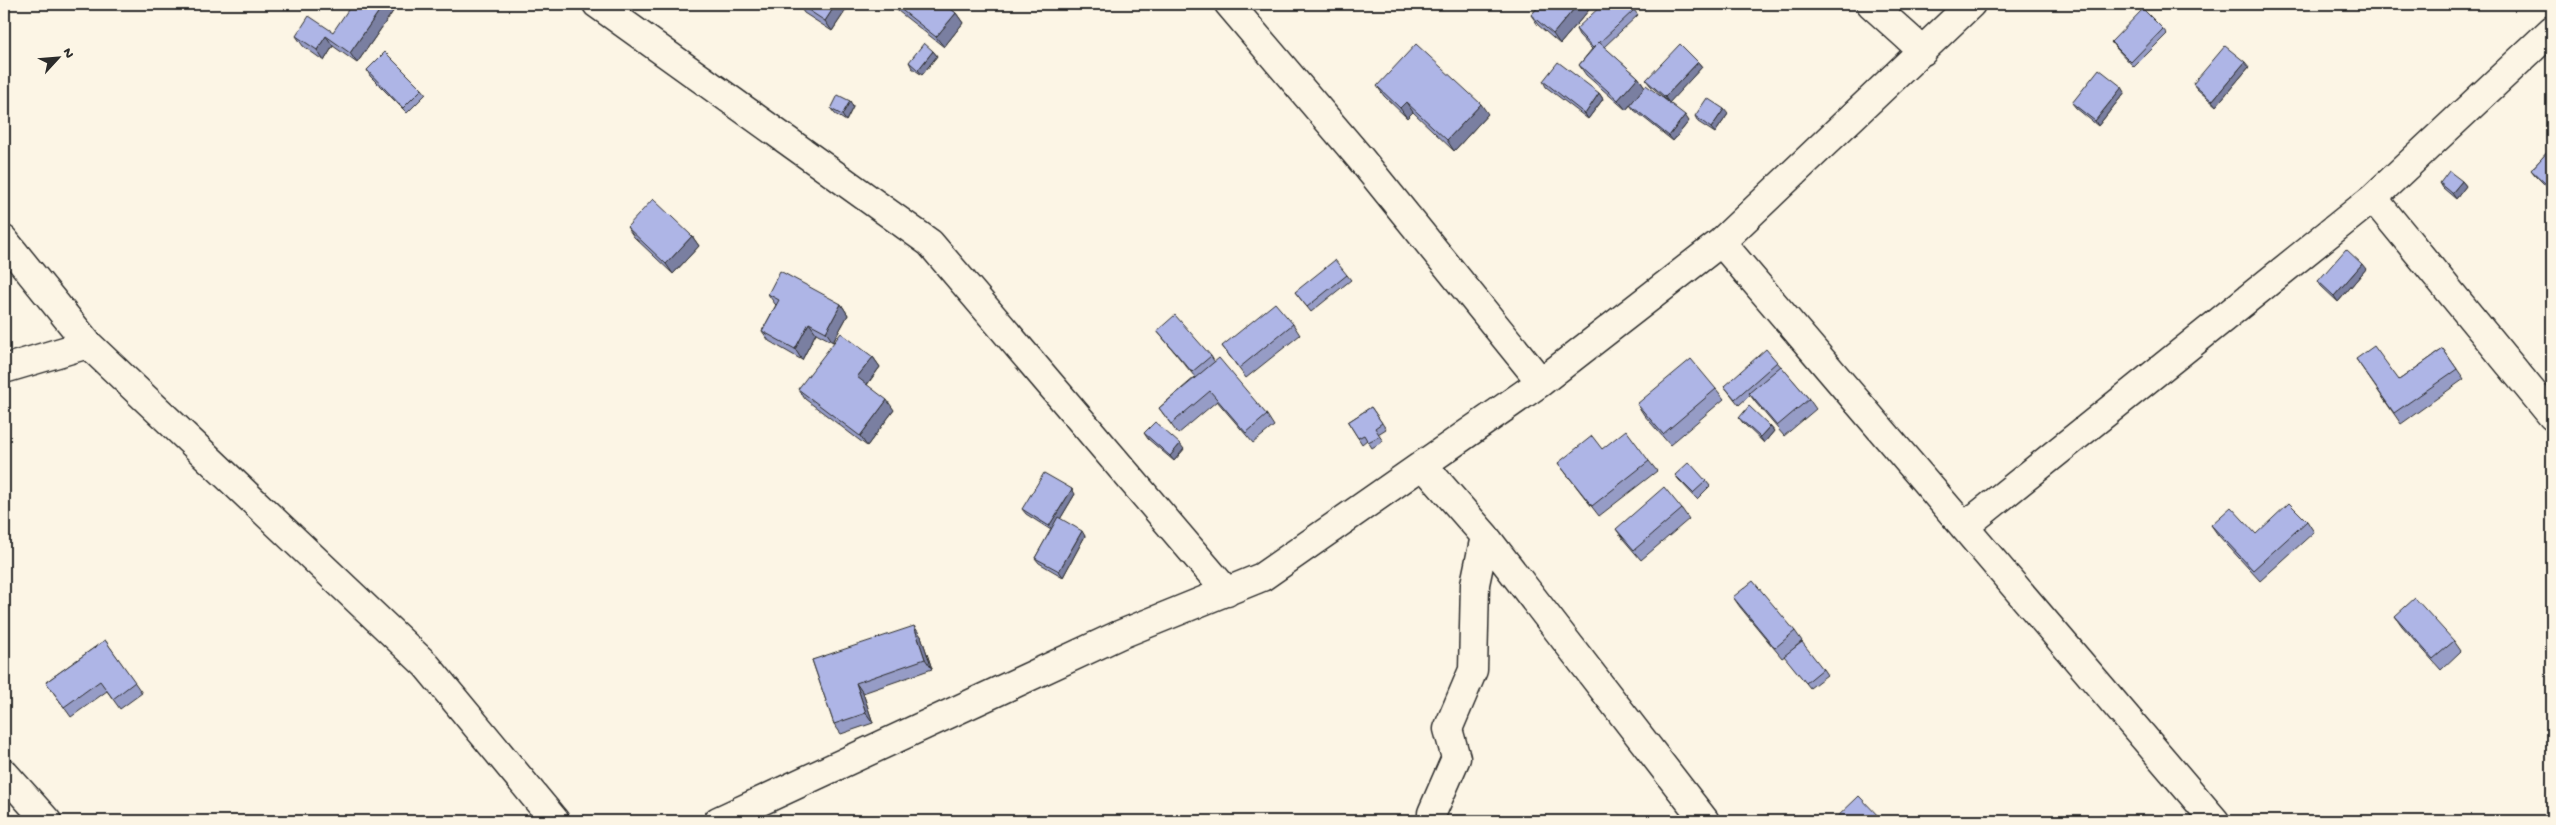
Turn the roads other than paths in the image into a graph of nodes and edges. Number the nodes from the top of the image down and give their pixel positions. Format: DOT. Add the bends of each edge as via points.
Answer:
graph roads {
  1 [pos="598,4"];
  2 [pos="1228,4"];
  3 [pos="1871,4"];
  4 [pos="1972,4"];
  5 [pos="2552,30"];
  6 [pos="1923,51"];
  7 [pos="2373,198"];
  8 [pos="4,240"];
  9 [pos="1721,242"];
  10 [pos="88,344"];
  11 [pos="4,369"];
  12 [pos="1541,382"];
  13 [pos="2552,416"];
  14 [pos="1423,465"];
  15 [pos="1964,527"];
  16 [pos="1484,536"];
  17 [pos="1228,592"];
  18 [pos="4,773"];
  19 [pos="47,821"];
  20 [pos="555,821"];
  21 [pos="718,821"];
  22 [pos="1432,821"];
  23 [pos="1705,821"];
  24 [pos="2215,821"];
  1 -- 17 [label="street" via="930,243"];
  2 -- 12 [label="street" via="1360,158"];
  3 -- 6 [label="street"];
  4 -- 6 [label="street"];
  5 -- 7 [label="street"];
  6 -- 9 [label="street"];
  7 -- 13 [label="street"];
  7 -- 15 [label="street"];
  8 -- 10 [label="street"];
  9 -- 12 [label="street"];
  9 -- 15 [label="street"];
  10 -- 11 [label="street"];
  10 -- 20 [label="street" via="426,665"];
  12 -- 14 [label="street"];
  14 -- 16 [label="street"];
  14 -- 17 [label="street" via="1262,577"];
  15 -- 24 [label="street"];
  16 -- 22 [label="street" via="1475,584 1473,670 1448,729 1456,758 1432,813"];
  16 -- 23 [label="street"];
  17 -- 21 [label="street" via="1119,635"];
  18 -- 19 [label="street"];
}
